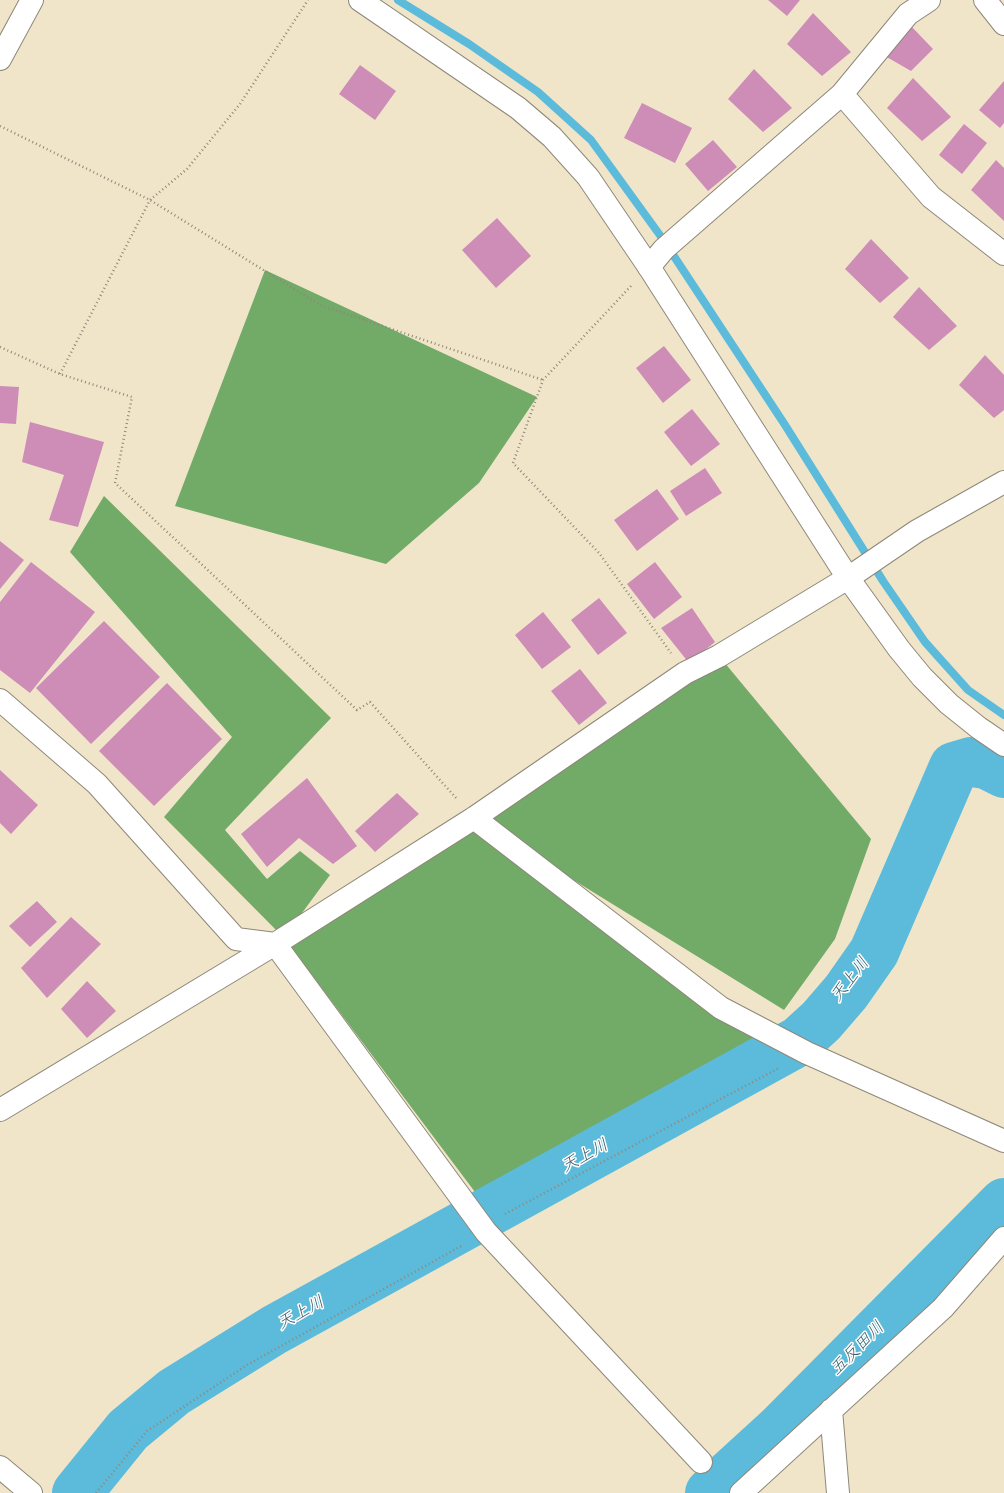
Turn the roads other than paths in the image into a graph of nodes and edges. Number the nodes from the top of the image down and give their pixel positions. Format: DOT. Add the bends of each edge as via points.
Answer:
graph roads {
  1 [pos="32,0"];
  2 [pos="360,0"];
  3 [pos="929,0"];
  4 [pos="985,0"];
  5 [pos="1004,24"];
  6 [pos="0,59"];
  7 [pos="842,94"];
  8 [pos="1004,254"];
  9 [pos="649,267"];
  10 [pos="1004,482"];
  11 [pos="848,578"];
  12 [pos="0,700"];
  13 [pos="1004,745"];
  14 [pos="474,818"];
  15 [pos="275,944"];
  16 [pos="0,1110"];
  17 [pos="1004,1141"];
  18 [pos="1004,1238"];
  19 [pos="831,1410"];
  20 [pos="701,1462"];
  21 [pos="0,1467"];
  22 [pos="31,1493"];
  23 [pos="741,1493"];
  24 [pos="838,1493"];
  1 -- 6 [label="street"];
  2 -- 9 [label="street" via="518,108 552,137 588,177"];
  3 -- 7 [label="street" via="908,14"];
  4 -- 5 [label="street"];
  7 -- 8 [label="street" via="931,197"];
  7 -- 9 [label="street" via="671,244"];
  9 -- 11 [label="street"];
  10 -- 11 [label="street" via="917,531"];
  11 -- 13 [label="street" via="922,677 961,714"];
  11 -- 14 [label="street" via="719,656 685,673"];
  12 -- 15 [label="street" via="96,784 236,939"];
  14 -- 15 [label="street"];
  14 -- 17 [label="street" via="721,1008 781,1040"];
  15 -- 16 [label="street"];
  15 -- 20 [label="street" via="480,1224"];
  18 -- 19 [label="street" via="943,1308"];
  19 -- 23 [label="street"];
  19 -- 24 [label="street"];
  21 -- 22 [label="street"];
}
